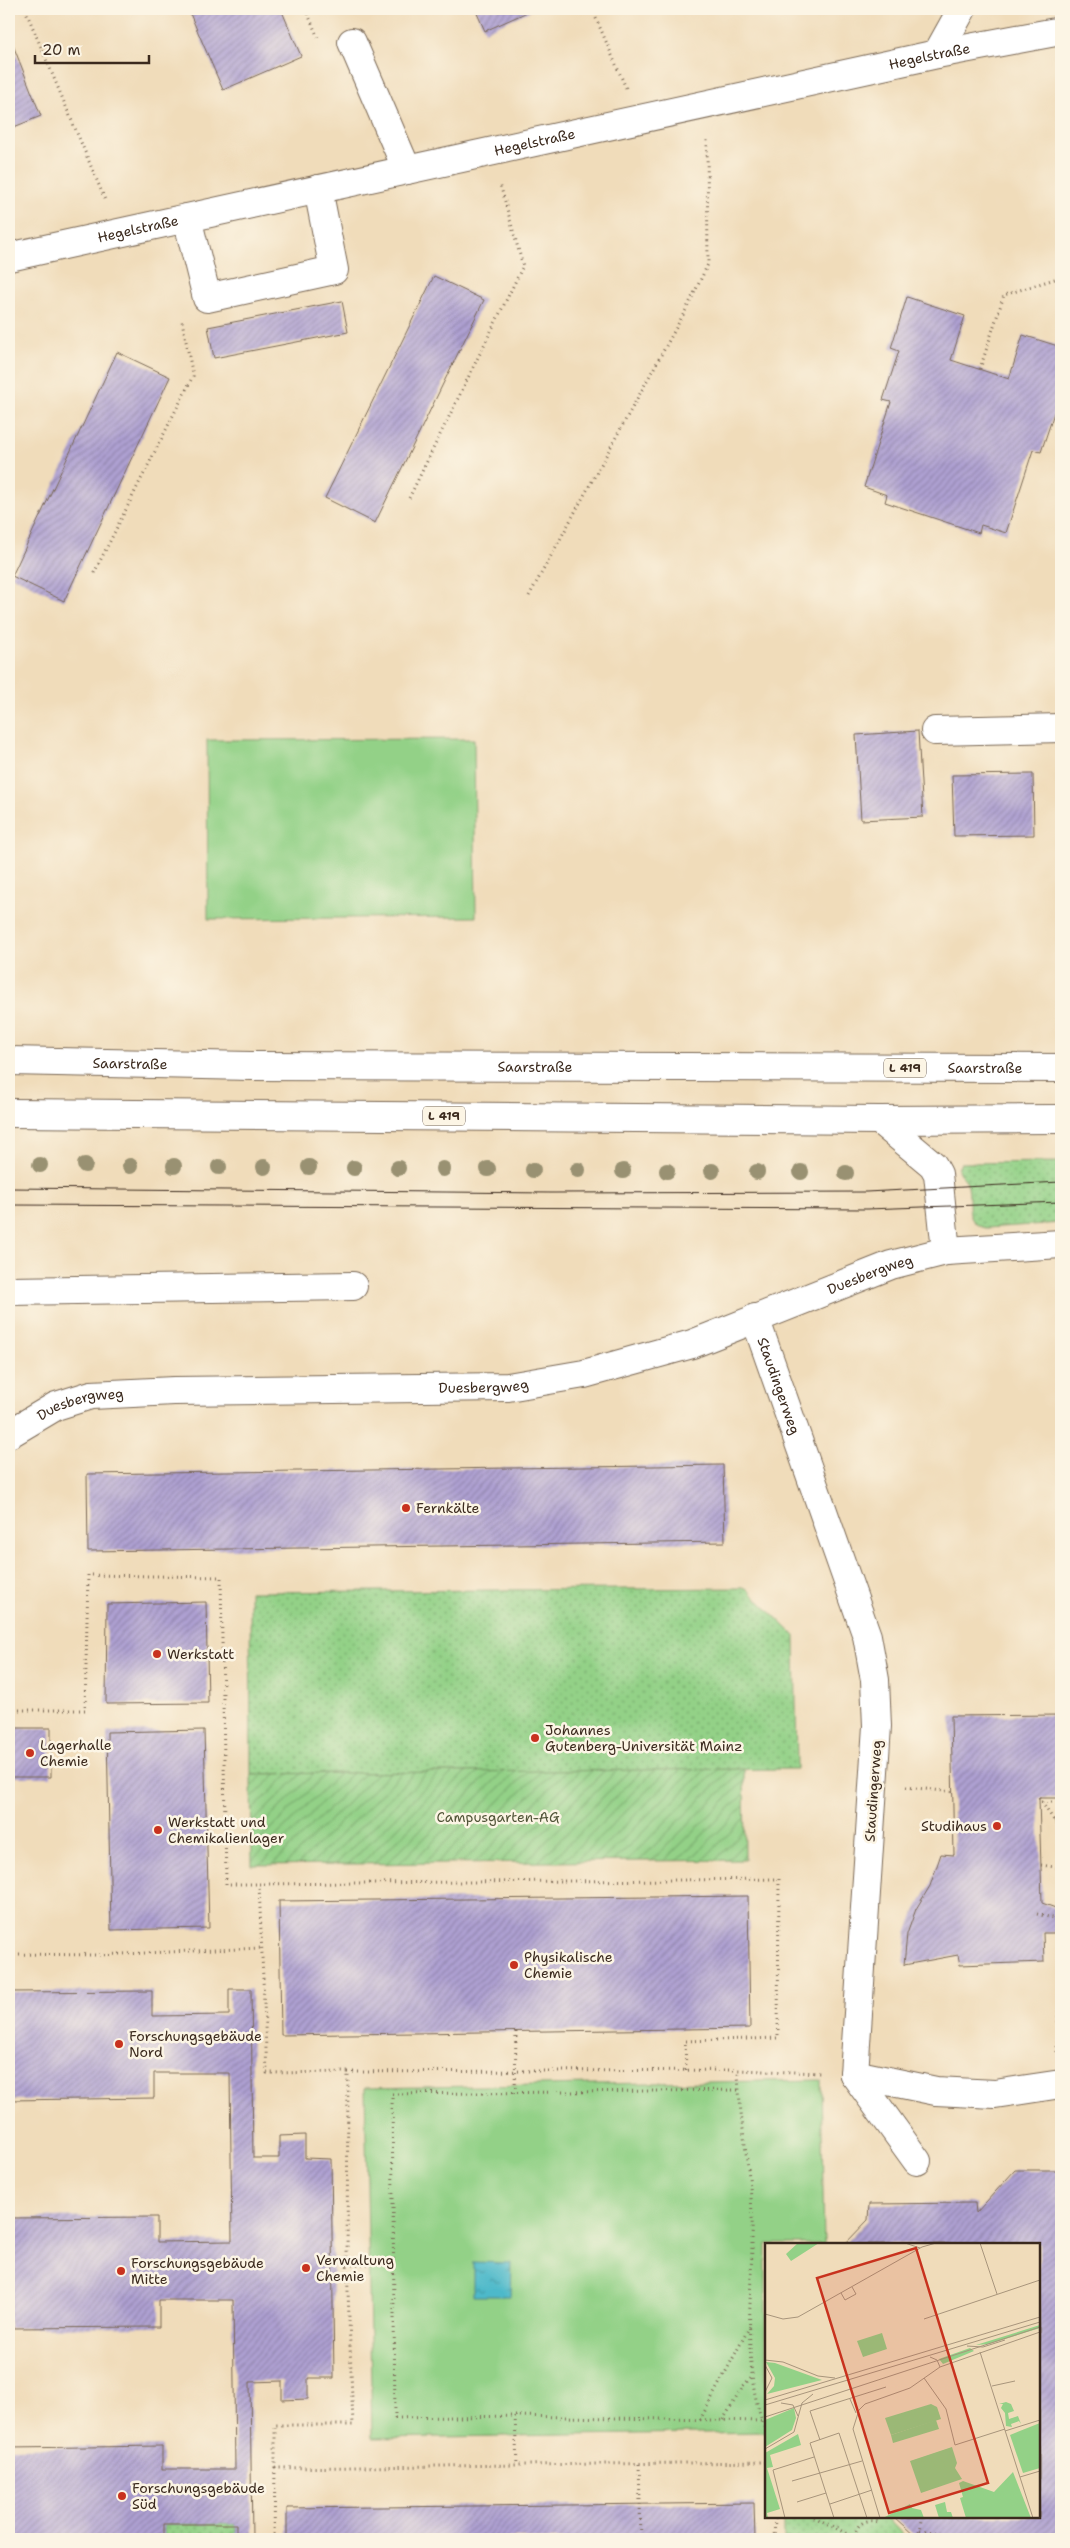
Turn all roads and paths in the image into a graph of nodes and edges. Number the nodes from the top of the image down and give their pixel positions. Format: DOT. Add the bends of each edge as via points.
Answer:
graph roads {
  1 [pos="24,9"];
  2 [pos="592,9"];
  3 [pos="962,9"];
  4 [pos="1061,31"];
  5 [pos="352,42"];
  6 [pos="937,54"];
  7 [pos="701,107"];
  8 [pos="640,121"];
  9 [pos="491,152"];
  10 [pos="407,170"];
  11 [pos="318,189"];
  12 [pos="187,218"];
  13 [pos="119,233"];
  14 [pos="9,257"];
  15 [pos="1061,277"];
  16 [pos="182,319"];
  17 [pos="980,369"];
  18 [pos="409,498"];
  19 [pos="94,573"];
  20 [pos="529,596"];
  21 [pos="1061,728"];
  22 [pos="935,731"];
  23 [pos="9,1061"];
  24 [pos="1061,1068"];
  25 [pos="9,1112"];
  26 [pos="1061,1119"];
  27 [pos="879,1120"];
  28 [pos="1061,1244"];
  29 [pos="946,1251"];
  30 [pos="353,1286"];
  31 [pos="9,1291"];
  32 [pos="755,1318"];
  33 [pos="9,1434"];
  34 [pos="9,1710"];
  35 [pos="873,1784"];
  36 [pos="953,1792"];
  37 [pos="1061,1802"];
  38 [pos="1061,1818"];
  39 [pos="1054,1821"];
  40 [pos="1061,1831"];
  41 [pos="1041,1865"];
  42 [pos="1061,1868"];
  43 [pos="259,1884"];
  44 [pos="1061,1897"];
  45 [pos="1061,1909"];
  46 [pos="1037,1914"];
  47 [pos="1061,1920"];
  48 [pos="1061,1933"];
  49 [pos="262,1948"];
  50 [pos="9,1954"];
  51 [pos="516,2032"];
  52 [pos="516,2070"];
  53 [pos="686,2070"];
  54 [pos="738,2070"];
  55 [pos="348,2072"];
  56 [pos="854,2074"];
  57 [pos="1059,2084"];
  58 [pos="738,2090"];
  59 [pos="515,2093"];
  60 [pos="917,2161"];
  61 [pos="347,2264"];
  62 [pos="394,2264"];
  63 [pos="751,2323"];
  64 [pos="753,2375"];
  65 [pos="515,2416"];
  66 [pos="700,2420"];
  67 [pos="722,2421"];
  68 [pos="762,2422"];
  69 [pos="765,2430"];
  70 [pos="765,2462"];
  71 [pos="639,2464"];
  72 [pos="517,2466"];
  73 [pos="275,2468"];
  74 [pos="775,2518"];
  75 [pos="816,2518"];
  76 [pos="922,2521"];
  77 [pos="880,2522"];
  78 [pos="920,2530"];
  79 [pos="856,2538"];
  80 [pos="274,2539"];
  81 [pos="641,2539"];
  82 [pos="774,2539"];
  83 [pos="912,2539"];
  84 [pos="982,2539"];
  1 -- 13 [label="path"];
  2 -- 8 [label="path"];
  3 -- 6 [label="main road"];
  4 -- 6 [label="main road, Hegelstraße"];
  5 -- 10 [label="main road"];
  6 -- 7 [label="main road, Hegelstraße"];
  7 -- 8 [label="main road, Hegelstraße"];
  7 -- 20 [label="path" via="708,146 708,264"];
  8 -- 9 [label="main road, Hegelstraße"];
  9 -- 10 [label="main road, Hegelstraße"];
  9 -- 18 [label="path" via="524,266"];
  10 -- 11 [label="main road, Hegelstraße"];
  11 -- 12 [label="main road, Hegelstraße"];
  11 -- 12 [label="main road" via="334,270 207,298"];
  12 -- 13 [label="main road, Hegelstraße"];
  13 -- 14 [label="main road, Hegelstraße"];
  15 -- 17 [label="path" via="1004,295"];
  16 -- 19 [label="path" via="193,376"];
  21 -- 22 [label="main road"];
  23 -- 24 [label="main road, Saarstraße / L 419" via="251,1066"];
  25 -- 27 [label="main road, L 419"];
  26 -- 27 [label="main road, L 419"];
  27 -- 29 [label="main road" via="933,1165 938,1174"];
  28 -- 29 [label="main road, Duesbergweg"];
  29 -- 32 [label="main road, Duesbergweg" via="891,1265"];
  30 -- 31 [label="main road"];
  32 -- 33 [label="main road, Duesbergweg" via="692,1344 584,1374 508,1387 91,1395 56,1406"];
  32 -- 35 [label="main road, Staudingerweg" via="867,1636 875,1680 877,1726"];
  34 -- 43 [label="path" via="85,1710 88,1575 221,1577 226,1884"];
  35 -- 36 [label="path"];
  35 -- 56 [label="main road, Staudingerweg"];
  37 -- 39 [label="path" via="1040,1800"];
  38 -- 39 [label="path"];
  39 -- 40 [label="path"];
  41 -- 42 [label="path"];
  43 -- 49 [label="path"];
  43 -- 53 [label="path" via="779,1879 778,2038 685,2041"];
  44 -- 45 [label="path" via="1057,1902"];
  46 -- 47 [label="path, bridge"];
  48 -- 57 [label="path"];
  49 -- 50 [label="path" via="98,1955"];
  49 -- 55 [label="path" via="267,2073"];
  51 -- 52 [label="path"];
  52 -- 53 [label="path"];
  52 -- 55 [label="path"];
  52 -- 59 [label="path"];
  53 -- 54 [label="path"];
  54 -- 56 [label="path"];
  54 -- 58 [label="path"];
  55 -- 61 [label="path"];
  56 -- 57 [label="main road" via="936,2091 994,2094"];
  56 -- 60 [label="main road"];
  58 -- 59 [label="path"];
  58 -- 63 [label="path" via="752,2213"];
  59 -- 62 [label="path" via="392,2094"];
  61 -- 62 [label="path"];
  61 -- 73 [label="path" via="353,2425 275,2425"];
  62 -- 65 [label="path" via="395,2418"];
  63 -- 64 [label="path"];
  63 -- 66 [label="path"];
  64 -- 67 [label="path"];
  64 -- 68 [label="path"];
  65 -- 66 [label="path"];
  65 -- 72 [label="path"];
  66 -- 67 [label="path"];
  67 -- 68 [label="path"];
  68 -- 69 [label="path"];
  70 -- 71 [label="path"];
  71 -- 72 [label="path"];
  71 -- 81 [label="path"];
  72 -- 73 [label="path"];
  73 -- 80 [label="path"];
  74 -- 82 [label="path"];
  75 -- 79 [label="path"];
  76 -- 78 [label="path"];
  77 -- 79 [label="path" via="870,2520 861,2523 857,2527"];
  78 -- 83 [label="path"];
  78 -- 84 [label="path"];
}
